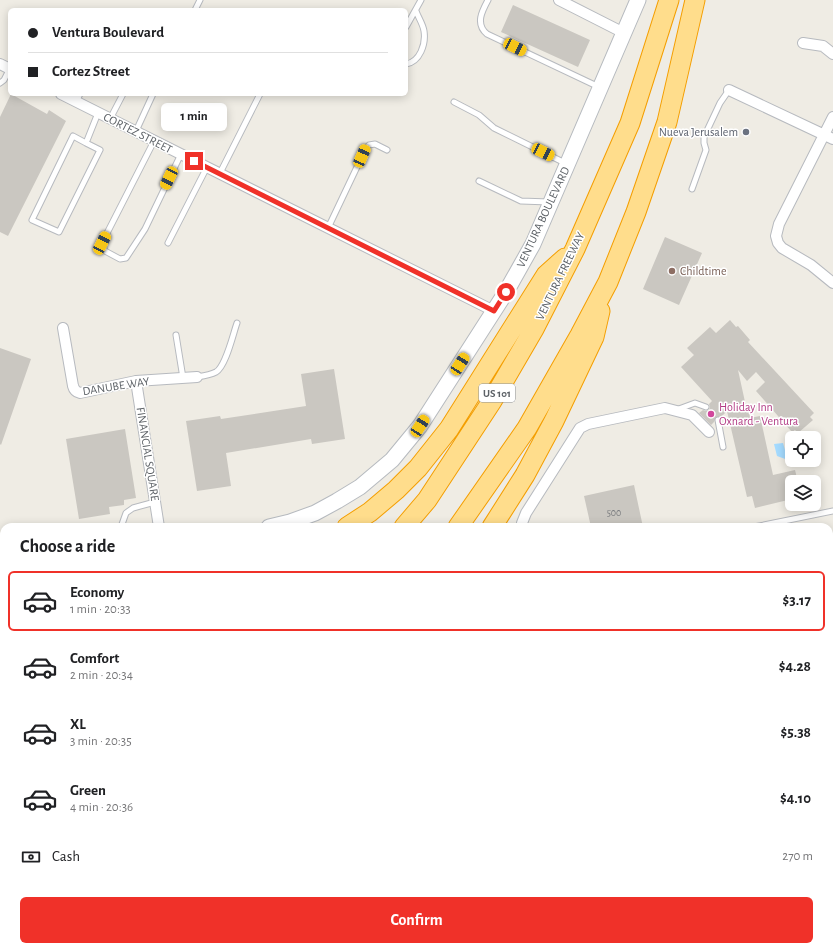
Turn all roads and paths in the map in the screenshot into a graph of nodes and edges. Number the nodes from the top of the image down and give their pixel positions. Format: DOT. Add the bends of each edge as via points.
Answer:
graph roads {
  1 [pos="420,0"];
  2 [pos="488,0"];
  3 [pos="559,0"];
  4 [pos="638,0"];
  5 [pos="669,0"];
  6 [pos="695,0"];
  7 [pos="416,11"];
  8 [pos="408,24"];
  9 [pos="624,33"];
  10 [pos="803,43"];
  11 [pos="833,54"];
  12 [pos="408,63"];
  13 [pos="8,73"];
  14 [pos="0,83"];
  15 [pos="600,88"];
  16 [pos="729,90"];
  17 [pos="122,96"];
  18 [pos="152,96"];
  19 [pos="259,96"];
  20 [pos="78,98"];
  21 [pos="454,102"];
  22 [pos="98,113"];
  23 [pos="833,117"];
  24 [pos="110,119"];
  25 [pos="136,132"];
  26 [pos="828,137"];
  27 [pos="154,141"];
  28 [pos="86,143"];
  29 [pos="387,150"];
  30 [pos="181,154"];
  31 [pos="568,164"];
  32 [pos="207,167"];
  33 [pos="220,174"];
  34 [pos="479,181"];
  35 [pos="692,189"];
  36 [pos="552,202"];
  37 [pos="328,228"];
  38 [pos="168,243"];
  39 [pos="575,249"];
  40 [pos="608,282"];
  41 [pos="833,283"];
  42 [pos="494,311"];
  43 [pos="237,323"];
  44 [pos="63,328"];
  45 [pos="176,335"];
  46 [pos="197,377"];
  47 [pos="183,378"];
  48 [pos="136,381"];
  49 [pos="706,406"];
  50 [pos="675,410"];
  51 [pos="718,420"];
  52 [pos="709,432"];
  53 [pos="723,447"];
  54 [pos="155,502"];
  55 [pos="833,511"];
  56 [pos="123,523"];
  57 [pos="158,523"];
  58 [pos="286,523"];
  59 [pos="353,523"];
  60 [pos="407,523"];
  61 [pos="461,523"];
  62 [pos="495,523"];
  63 [pos="522,523"];
  64 [pos="774,523"];
  1 -- 7 [label="lane"];
  2 -- 15 [label="lane" via="480,17 482,28 487,34"];
  3 -- 9 [label="street"];
  4 -- 9 [label="street, VENTURA BOULEVARD"];
  5 -- 39 [label="highway, VENTURA FREEWAY / US 101" via="630,123"];
  6 -- 40 [label="highway" via="667,122"];
  7 -- 8 [label="lane"];
  7 -- 12 [label="lane" via="425,38 419,56"];
  9 -- 15 [label="street, VENTURA BOULEVARD"];
  10 -- 11 [label="street" via="823,46"];
  13 -- 14 [label="lane"];
  15 -- 31 [label="street, VENTURA BOULEVARD"];
  16 -- 26 [label="street"];
  16 -- 35 [label="lane" via="704,136 706,150"];
  17 -- 24 [label="lane"];
  18 -- 25 [label="lane"];
  19 -- 33 [label="lane"];
  20 -- 22 [label="street, CORTEZ STREET"];
  21 -- 31 [label="lane" via="479,115 494,128"];
  22 -- 24 [label="street, CORTEZ STREET"];
  22 -- 28 [label="lane"];
  23 -- 26 [label="street"];
  24 -- 25 [label="street, CORTEZ STREET"];
  25 -- 27 [label="street, CORTEZ STREET"];
  26 -- 41 [label="street" via="779,224 776,240 782,248"];
  27 -- 30 [label="street, CORTEZ STREET"];
  27 -- 30 [label="lane" via="102,243 105,251 120,259 126,258 144,229"];
  28 -- 28 [label="lane" via="100,150 59,232 32,220 73,136"];
  29 -- 37 [label="lane" via="375,144 366,148"];
  30 -- 32 [label="street, CORTEZ STREET"];
  31 -- 36 [label="street, VENTURA BOULEVARD"];
  32 -- 33 [label="street, CORTEZ STREET"];
  32 -- 38 [label="lane"];
  33 -- 37 [label="street, CORTEZ STREET"];
  34 -- 36 [label="lane" via="520,201"];
  36 -- 42 [label="street, VENTURA BOULEVARD" via="522,265"];
  37 -- 42 [label="street, CORTEZ STREET"];
  39 -- 59 [label="highway" via="546,275 449,429 418,468 396,490"];
  39 -- 60 [label="highway, VENTURA FREEWAY / US 101" via="534,329 492,402 427,500"];
  40 -- 61 [label="highway" via="527,428"];
  40 -- 62 [label="highway" via="591,344 529,468"];
  42 -- 58 [label="street, VENTURA BOULEVARD" via="420,426 392,460 360,487 337,501"];
  43 -- 46 [label="lane" via="220,368 216,372"];
  44 -- 48 [label="street, DANUBE WAY" via="76,391 80,393"];
  45 -- 47 [label="lane"];
  46 -- 47 [label="street, DANUBE WAY"];
  47 -- 48 [label="street, DANUBE WAY"];
  48 -- 54 [label="street, FINANCIAL SQUARE"];
  49 -- 50 [label="lane" via="695,403"];
  50 -- 52 [label="street" via="692,415"];
  50 -- 63 [label="street" via="665,408 637,413 580,428"];
  51 -- 53 [label="lane"];
  54 -- 56 [label="lane" via="133,508 126,514"];
  54 -- 57 [label="street, FINANCIAL SQUARE"];
  55 -- 64 [label="lane"];
}
